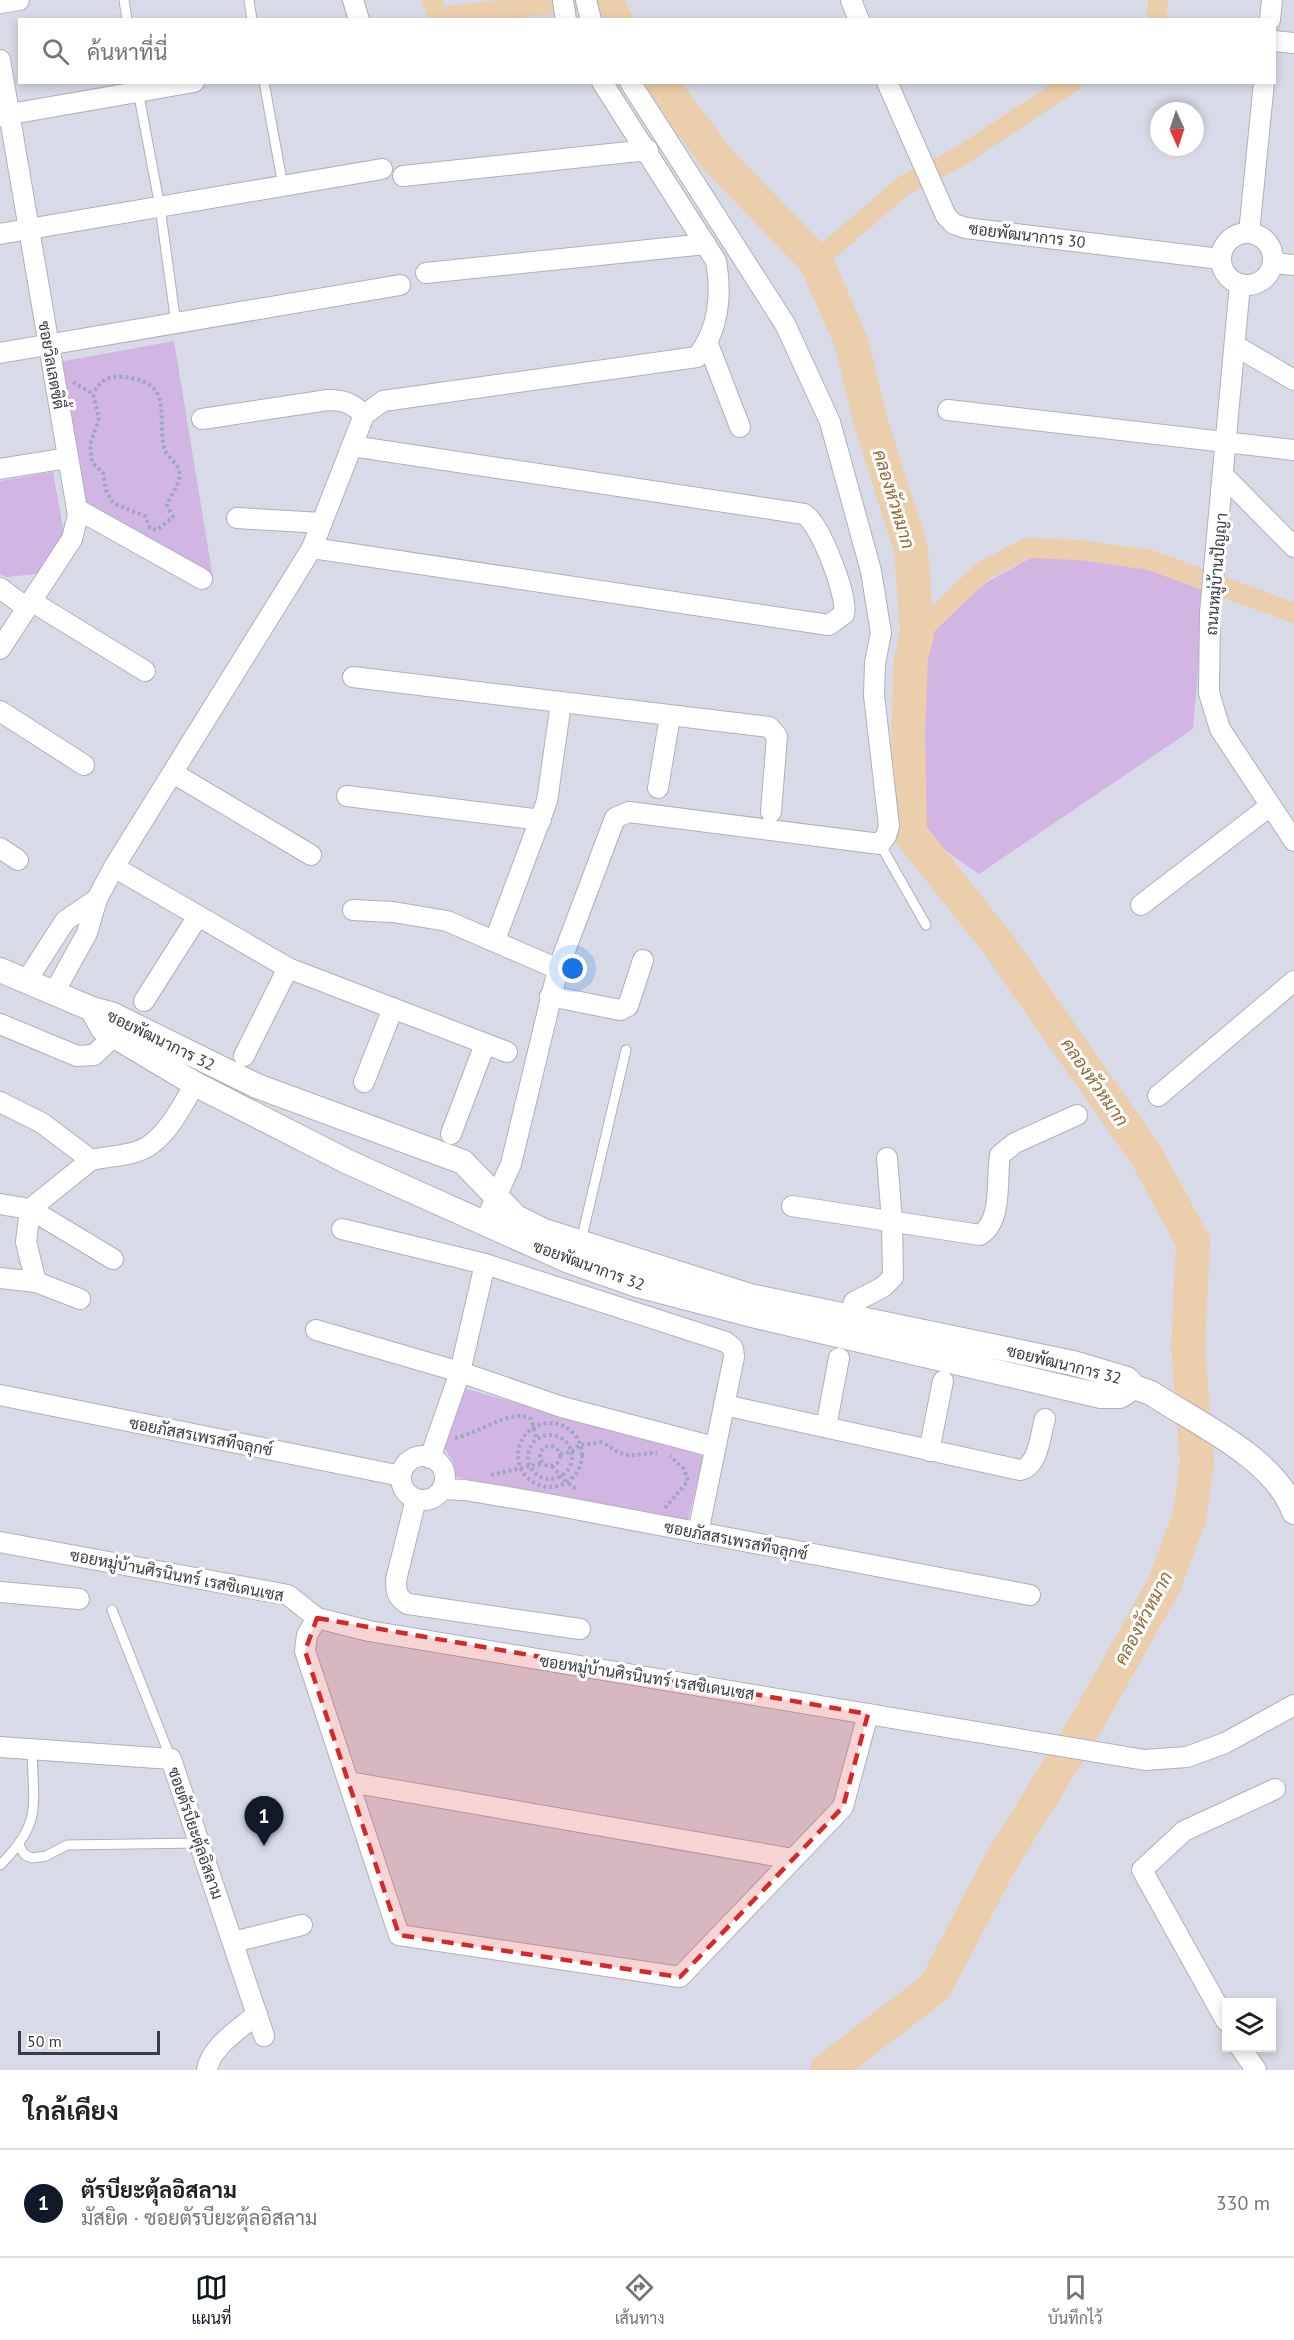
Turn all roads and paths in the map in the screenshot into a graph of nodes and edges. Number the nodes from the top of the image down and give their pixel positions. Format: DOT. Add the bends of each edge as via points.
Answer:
graph roads {
  1 [pos="19,0"];
  2 [pos="124,0"];
  3 [pos="249,0"];
  4 [pos="353,0"];
  5 [pos="563,0"];
  6 [pos="586,0"];
  7 [pos="851,0"];
  8 [pos="1272,0"];
  9 [pos="0,3"];
  10 [pos="127,18"];
  11 [pos="252,18"];
  12 [pos="358,18"];
  13 [pos="566,18"];
  14 [pos="590,18"];
  15 [pos="858,18"];
  16 [pos="1270,18"];
  17 [pos="1276,41"];
  18 [pos="1294,43"];
  19 [pos="0,60"];
  20 [pos="171,84"];
  21 [pos="264,84"];
  22 [pos="603,84"];
  23 [pos="631,84"];
  24 [pos="888,84"];
  25 [pos="1264,84"];
  26 [pos="137,87"];
  27 [pos="5,115"];
  28 [pos="648,150"];
  29 [pos="382,169"];
  30 [pos="403,176"];
  31 [pos="283,186"];
  32 [pos="160,207"];
  33 [pos="29,229"];
  34 [pos="1249,233"];
  35 [pos="0,234"];
  36 [pos="706,244"];
  37 [pos="1220,259"];
  38 [pos="1273,263"];
  39 [pos="1294,265"];
  40 [pos="426,273"];
  41 [pos="1240,284"];
  42 [pos="400,285"];
  43 [pos="176,324"];
  44 [pos="708,344"];
  45 [pos="1236,346"];
  46 [pos="0,353"];
  47 [pos="51,355"];
  48 [pos="1294,380"];
  49 [pos="93,394"];
  50 [pos="948,410"];
  51 [pos="364,415"];
  52 [pos="202,419"];
  53 [pos="740,427"];
  54 [pos="1228,442"];
  55 [pos="352,446"];
  56 [pos="1294,450"];
  57 [pos="68,458"];
  58 [pos="0,469"];
  59 [pos="1224,476"];
  60 [pos="77,509"];
  61 [pos="237,518"];
  62 [pos="322,523"];
  63 [pos="312,548"];
  64 [pos="1294,548"];
  65 [pos="202,579"];
  66 [pos="0,588"];
  67 [pos="29,604"];
  68 [pos="0,649"];
  69 [pos="145,671"];
  70 [pos="353,677"];
  71 [pos="561,703"];
  72 [pos="0,711"];
  73 [pos="670,716"];
  74 [pos="84,765"];
  75 [pos="173,773"];
  76 [pos="658,788"];
  77 [pos="347,796"];
  78 [pos="1270,806"];
  79 [pos="771,813"];
  80 [pos="541,820"];
  81 [pos="1294,841"];
  82 [pos="880,844"];
  83 [pos="0,848"];
  84 [pos="311,855"];
  85 [pos="18,860"];
  86 [pos="114,867"];
  87 [pos="97,899"];
  88 [pos="1141,905"];
  89 [pos="353,910"];
  90 [pos="198,916"];
  91 [pos="926,925"];
  92 [pos="495,940"];
  93 [pos="643,960"];
  94 [pos="288,968"];
  95 [pos="558,969"];
  96 [pos="0,970"];
  97 [pos="27,980"];
  98 [pos="1294,981"];
  99 [pos="55,991"];
  100 [pos="550,996"];
  101 [pos="144,1001"];
  102 [pos="393,1008"];
  103 [pos="92,1009"];
  104 [pos="0,1024"];
  105 [pos="114,1036"];
  106 [pos="485,1044"];
  107 [pos="626,1050"];
  108 [pos="507,1052"];
  109 [pos="244,1056"];
  110 [pos="364,1082"];
  111 [pos="195,1084"];
  112 [pos="1158,1096"];
  113 [pos="0,1102"];
  114 [pos="1077,1115"];
  115 [pos="451,1134"];
  116 [pos="887,1158"];
  117 [pos="91,1160"];
  118 [pos="496,1197"];
  119 [pos="0,1204"];
  120 [pos="792,1206"];
  121 [pos="30,1209"];
  122 [pos="892,1221"];
  123 [pos="484,1224"];
  124 [pos="342,1229"];
  125 [pos="581,1244"];
  126 [pos="113,1259"];
  127 [pos="485,1264"];
  128 [pos="0,1278"];
  129 [pos="36,1282"];
  130 [pos="80,1299"];
  131 [pos="849,1318"];
  132 [pos="316,1330"];
  133 [pos="839,1358"];
  134 [pos="459,1372"];
  135 [pos="943,1381"];
  136 [pos="1143,1390"];
  137 [pos="0,1395"];
  138 [pos="724,1405"];
  139 [pos="1045,1419"];
  140 [pos="826,1427"];
  141 [pos="535,1428"];
  142 [pos="537,1439"];
  143 [pos="580,1445"];
  144 [pos="714,1447"];
  145 [pos="433,1449"];
  146 [pos="929,1451"];
  147 [pos="571,1452"];
  148 [pos="560,1454"];
  149 [pos="543,1463"];
  150 [pos="530,1466"];
  151 [pos="552,1466"];
  152 [pos="521,1468"];
  153 [pos="561,1475"];
  154 [pos="401,1476"];
  155 [pos="566,1482"];
  156 [pos="442,1489"];
  157 [pos="465,1490"];
  158 [pos="582,1492"];
  159 [pos="416,1499"];
  160 [pos="663,1509"];
  161 [pos="1294,1512"];
  162 [pos="698,1533"];
  163 [pos="0,1542"];
  164 [pos="0,1592"];
  165 [pos="1030,1595"];
  166 [pos="79,1599"];
  167 [pos="112,1610"];
  168 [pos="317,1618"];
  169 [pos="580,1629"];
  170 [pos="1294,1705"];
  171 [pos="868,1714"];
  172 [pos="0,1748"];
  173 [pos="32,1749"];
  174 [pos="171,1759"];
  175 [pos="349,1782"];
  176 [pos="1275,1790"];
  177 [pos="199,1843"];
  178 [pos="20,1846"];
  179 [pos="793,1859"];
  180 [pos="0,1865"];
  181 [pos="302,1925"];
  182 [pos="233,1942"];
  183 [pos="1222,2012"];
  184 [pos="257,2014"];
  185 [pos="264,2036"];
  186 [pos="1244,2052"];
  187 [pos="207,2070"];
  188 [pos="1256,2070"];
  1 -- 9 [label="street"];
  2 -- 10 [label="lane"];
  3 -- 11 [label="lane"];
  4 -- 12 [label="street"];
  5 -- 13 [label="street"];
  6 -- 14 [label="street"];
  7 -- 15 [label="street"];
  8 -- 16 [label="street"];
  17 -- 18 [label="street"];
  19 -- 27 [label="street, ซอยวิลเลตซิตี้"];
  20 -- 26 [label="street"];
  21 -- 31 [label="lane"];
  22 -- 28 [label="street"];
  23 -- 82 [label="street" via="785,324 830,422 864,545 881,633 874,663 874,695 889,825"];
  24 -- 37 [label="street, ซอยพัฒนาการ 30" via="946,216 954,224"];
  25 -- 34 [label="street"];
  26 -- 27 [label="street"];
  26 -- 32 [label="lane"];
  27 -- 33 [label="street, ซอยวิลเลตซิตี้"];
  28 -- 30 [label="street"];
  28 -- 36 [label="street"];
  29 -- 31 [label="street"];
  31 -- 32 [label="street"];
  32 -- 33 [label="street"];
  32 -- 43 [label="lane"];
  33 -- 35 [label="street"];
  33 -- 47 [label="street, ซอยวิลเลตซิตี้"];
  34 -- 37 [label="street" via="1232,237"];
  34 -- 38 [label="street" via="1270,246"];
  36 -- 40 [label="street"];
  36 -- 44 [label="street" via="716,261 720,286"];
  37 -- 41 [label="street" via="1226,275"];
  38 -- 39 [label="street"];
  38 -- 41 [label="street" via="1257,283"];
  41 -- 45 [label="street, ถนนหมู่บ้านปัญญา"];
  42 -- 43 [label="street"];
  43 -- 47 [label="street"];
  44 -- 51 [label="street" via="697,357 383,401"];
  44 -- 53 [label="street"];
  45 -- 48 [label="street"];
  45 -- 54 [label="street, ถนนหมู่บ้านปัญญา"];
  46 -- 47 [label="street"];
  47 -- 49 [label="path" via="67,378"];
  47 -- 57 [label="street, ซอยวิลเลตซิตี้"];
  49 -- 49 [label="path" via="111,376 125,377 154,388 162,400 164,450 179,470 178,483 167,505 173,517 157,530 150,528 145,516 113,503 103,473 92,462 90,445 99,418"];
  50 -- 54 [label="street"];
  51 -- 52 [label="street" via="353,404 328,400"];
  51 -- 55 [label="street"];
  54 -- 56 [label="street"];
  54 -- 59 [label="street, ถนนหมู่บ้านปัญญา"];
  55 -- 62 [label="street"];
  55 -- 63 [label="street" via="804,514 817,526 844,599 844,614 829,625"];
  57 -- 58 [label="street"];
  57 -- 60 [label="street, ซอยวิลเลตซิตี้"];
  59 -- 64 [label="street"];
  59 -- 78 [label="street, ถนนหมู่บ้านปัญญา" via="1210,613 1209,693 1220,729"];
  60 -- 65 [label="street"];
  60 -- 67 [label="street, ซอยวิลเลตซิตี้" via="72,539"];
  61 -- 62 [label="street"];
  62 -- 63 [label="street"];
  63 -- 75 [label="street"];
  66 -- 67 [label="street"];
  67 -- 68 [label="street, ซอยวิลเลตซิตี้"];
  67 -- 69 [label="street"];
  70 -- 71 [label="street"];
  71 -- 73 [label="street"];
  71 -- 80 [label="street" via="550,791"];
  72 -- 74 [label="street"];
  73 -- 76 [label="street"];
  73 -- 79 [label="street" via="773,729 777,736"];
  75 -- 84 [label="street"];
  75 -- 86 [label="street"];
  77 -- 80 [label="street"];
  78 -- 81 [label="street, ถนนหมู่บ้านปัญญา"];
  78 -- 88 [label="street"];
  80 -- 92 [label="street"];
  82 -- 91 [label="lane"];
  82 -- 95 [label="street" via="621,813 615,818"];
  83 -- 85 [label="street"];
  86 -- 87 [label="street"];
  86 -- 90 [label="street"];
  87 -- 97 [label="street" via="65,921"];
  87 -- 99 [label="street" via="90,927"];
  89 -- 92 [label="street" via="447,921"];
  90 -- 94 [label="street"];
  90 -- 101 [label="street"];
  92 -- 95 [label="street"];
  93 -- 100 [label="street" via="628,1006 620,1010"];
  94 -- 102 [label="street"];
  94 -- 109 [label="street"];
  95 -- 100 [label="street"];
  96 -- 97 [label="street, ซอยพัฒนาการ 32"];
  97 -- 99 [label="street, ซอยพัฒนาการ 32"];
  98 -- 112 [label="street"];
  99 -- 103 [label="street, ซอยพัฒนาการ 32"];
  100 -- 118 [label="street" via="511,1164"];
  102 -- 106 [label="street"];
  102 -- 110 [label="street"];
  103 -- 105 [label="street, ซอยพัฒนาการ 32" via="103,1029"];
  103 -- 118 [label="street, ซอยพัฒนาการ 32" via="111,1014 257,1086 463,1162"];
  104 -- 105 [label="street" via="77,1056 94,1055"];
  105 -- 111 [label="street, ซอยพัฒนาการ 32"];
  106 -- 108 [label="street"];
  106 -- 115 [label="street"];
  107 -- 125 [label="lane"];
  111 -- 117 [label="street" via="150,1145"];
  111 -- 123 [label="street, ซอยพัฒนาการ 32" via="348,1162"];
  113 -- 117 [label="street" via="42,1123"];
  114 -- 122 [label="street" via="1015,1143 1000,1155 995,1216 990,1229 980,1235"];
  116 -- 122 [label="street"];
  117 -- 121 [label="street"];
  118 -- 123 [label="street"];
  118 -- 125 [label="street, ซอยพัฒนาการ 32" via="516,1217"];
  119 -- 121 [label="street"];
  120 -- 122 [label="street"];
  121 -- 126 [label="street"];
  121 -- 129 [label="street" via="26,1242"];
  122 -- 131 [label="street" via="893,1277 883,1287 854,1302"];
  123 -- 136 [label="street, ซอยพัฒนาการ 32" via="637,1285 752,1316 1101,1396"];
  124 -- 127 [label="street"];
  125 -- 131 [label="street, ซอยพัฒนาการ 32" via="750,1296"];
  127 -- 134 [label="street"];
  127 -- 138 [label="street" via="726,1342 733,1348 734,1357"];
  128 -- 129 [label="street"];
  129 -- 130 [label="street"];
  131 -- 136 [label="street, ซอยพัฒนาการ 32" via="1073,1363 1127,1379"];
  132 -- 134 [label="street"];
  133 -- 140 [label="street"];
  134 -- 144 [label="street" via="562,1407"];
  134 -- 145 [label="street"];
  135 -- 146 [label="street"];
  136 -- 161 [label="street, ซอยพัฒนาการ 32" via="1256,1461 1276,1478"];
  137 -- 154 [label="street, ซอยภัสสรเพรสทีจลุกซ์"];
  138 -- 140 [label="street"];
  138 -- 144 [label="street"];
  139 -- 146 [label="street" via="1033,1462 1027,1469 1009,1469"];
  140 -- 146 [label="street"];
  141 -- 142 [label="path"];
  141 -- 143 [label="path" via="563,1426"];
  141 -- 145 [label="path" via="525,1415 511,1415 489,1428"];
  141 -- 152 [label="path" via="520,1445"];
  142 -- 147 [label="path" via="558,1436"];
  142 -- 150 [label="path" via="529,1450"];
  143 -- 147 [label="path"];
  143 -- 155 [label="path" via="582,1461"];
  143 -- 160 [label="path" via="602,1442 622,1455 670,1456 684,1469 688,1481"];
  144 -- 162 [label="street"];
  145 -- 154 [label="street" via="411,1460"];
  145 -- 156 [label="street" via="443,1471"];
  147 -- 148 [label="path"];
  147 -- 153 [label="path" via="569,1467"];
  148 -- 149 [label="path" via="547,1447 541,1454"];
  148 -- 151 [label="path" via="558,1463"];
  149 -- 150 [label="path"];
  149 -- 151 [label="path"];
  150 -- 152 [label="path"];
  150 -- 153 [label="path" via="545,1478"];
  151 -- 153 [label="path"];
  152 -- 155 [label="path" via="532,1482 542,1486"];
  152 -- 157 [label="path" via="483,1477"];
  153 -- 155 [label="path"];
  154 -- 159 [label="street" via="404,1490"];
  155 -- 158 [label="path"];
  156 -- 157 [label="street, ซอยภัสสรเพรสทีจลุกซ์"];
  156 -- 159 [label="street, ซอยภัสสรเพรสทีจลุกซ์" via="430,1499"];
  157 -- 162 [label="street, ซอยภัสสรเพรสทีจลุกซ์"];
  159 -- 169 [label="street" via="396,1580 400,1600"];
  162 -- 165 [label="street, ซอยภัสสรเพรสทีจลุกซ์"];
  163 -- 168 [label="street, ซอยหมู่บ้านศิรนินทร์ เรสซิเดนเซส" via="288,1595"];
  164 -- 166 [label="street"];
  167 -- 174 [label="lane"];
  168 -- 171 [label="street, ซอยหมู่บ้านศิรนินทร์ เรสซิเดนเซส" via="369,1631"];
  168 -- 175 [label="street" via="307,1635 305,1651"];
  170 -- 171 [label="street, ซอยหมู่บ้านศิรนินทร์ เรสซิเดนเซส" via="1226,1743 1187,1757 1145,1760"];
  171 -- 179 [label="street" via="843,1807"];
  172 -- 173 [label="street, ซอยตัรบียะตุ้ลอิสลาม"];
  173 -- 174 [label="street, ซอยตัรบียะตุ้ลอิสลาม"];
  173 -- 178 [label="lane" via="31,1824"];
  174 -- 177 [label="street, ซอยตัรบียะตุ้ลอิสลาม"];
  175 -- 179 [label="street"];
  175 -- 179 [label="street" via="399,1935 680,1977"];
  176 -- 183 [label="street" via="1184,1831 1142,1870"];
  177 -- 178 [label="lane" via="67,1845 32,1858"];
  177 -- 182 [label="street, ซอยตัรบียะตุ้ลอิสลาม"];
  178 -- 180 [label="lane"];
  181 -- 182 [label="street"];
  182 -- 184 [label="street, ซอยตัรบียะตุ้ลอิสลาม"];
  184 -- 185 [label="street, ซอยตัรบียะตุ้ลอิสลาม"];
  184 -- 187 [label="street" via="224,2043"];
  186 -- 188 [label="street"];
}
